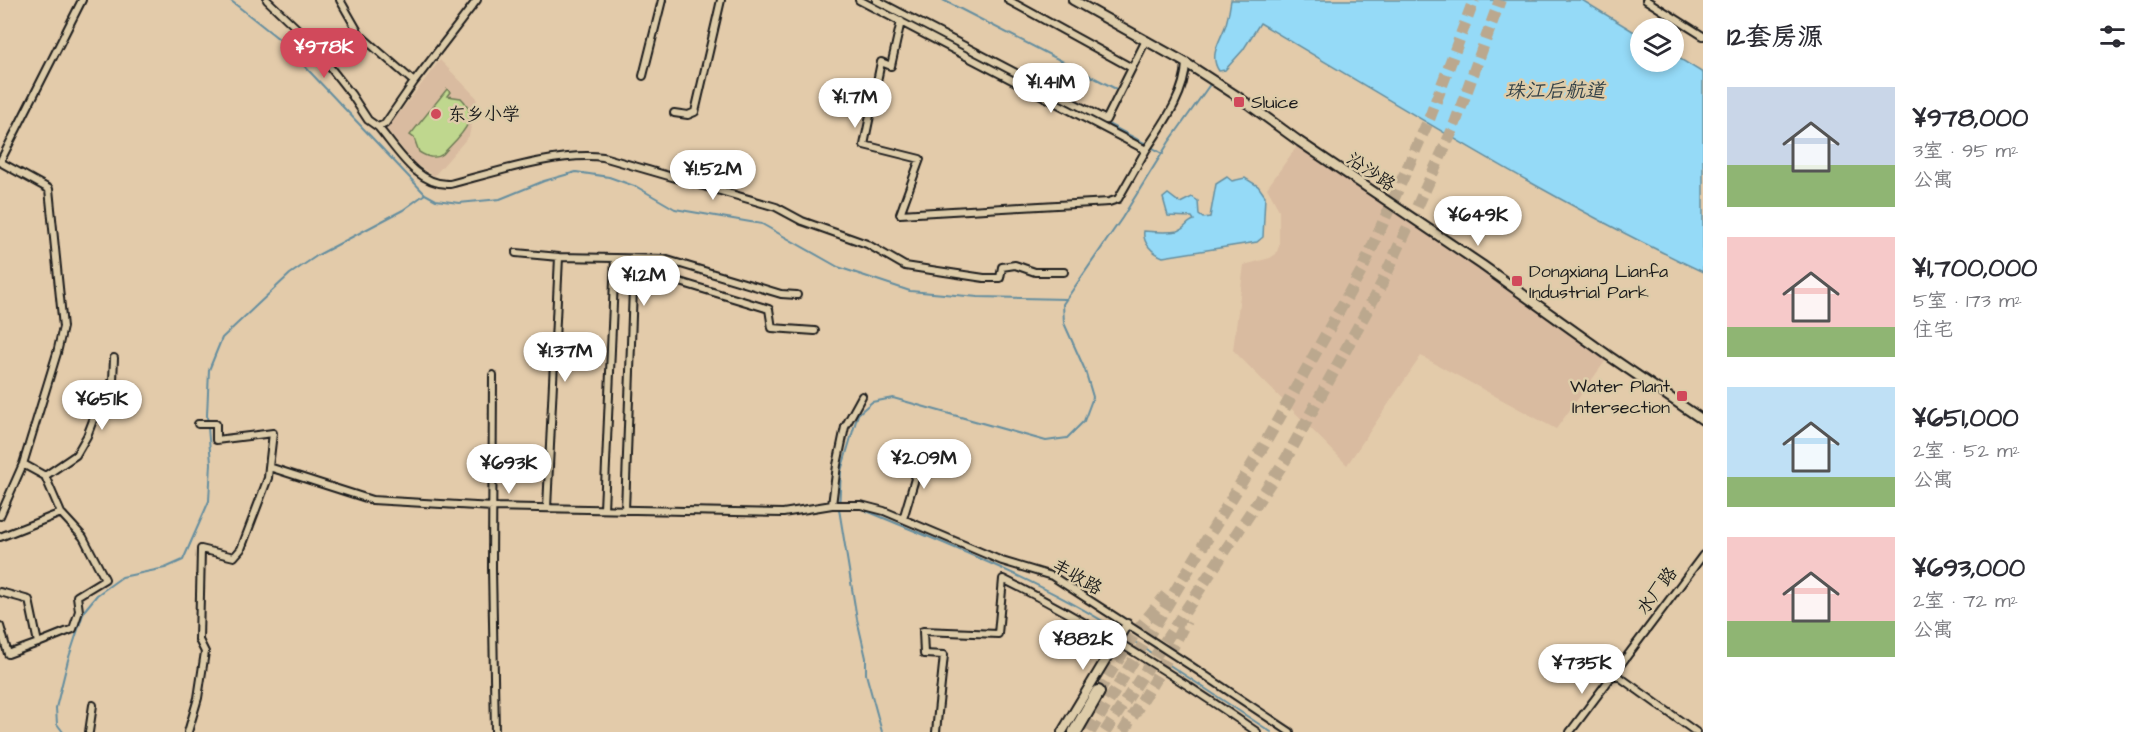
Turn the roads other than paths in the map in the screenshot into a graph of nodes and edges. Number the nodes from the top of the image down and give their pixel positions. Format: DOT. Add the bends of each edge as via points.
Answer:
graph roads {
  1 [pos="82,0"];
  2 [pos="267,0"];
  3 [pos="340,0"];
  4 [pos="477,0"];
  5 [pos="662,0"];
  6 [pos="721,0"];
  7 [pos="859,0"];
  8 [pos="876,0"];
  9 [pos="1008,0"];
  10 [pos="1074,0"];
  11 [pos="1646,0"];
  12 [pos="902,21"];
  13 [pos="1703,36"];
  14 [pos="1146,40"];
  15 [pos="1186,63"];
  16 [pos="1132,69"];
  17 [pos="643,76"];
  18 [pos="414,82"];
  19 [pos="674,113"];
  20 [pos="378,127"];
  21 [pos="1146,150"];
  22 [pos="0,162"];
  23 [pos="516,252"];
  24 [pos="558,258"];
  25 [pos="615,258"];
  26 [pos="670,261"];
  27 [pos="1064,272"];
  28 [pos="667,282"];
  29 [pos="796,295"];
  30 [pos="815,331"];
  31 [pos="114,358"];
  32 [pos="493,375"];
  33 [pos="862,396"];
  34 [pos="1703,420"];
  35 [pos="198,424"];
  36 [pos="922,455"];
  37 [pos="23,464"];
  38 [pos="269,467"];
  39 [pos="45,476"];
  40 [pos="832,505"];
  41 [pos="493,507"];
  42 [pos="547,508"];
  43 [pos="604,509"];
  44 [pos="625,510"];
  45 [pos="61,513"];
  46 [pos="0,516"];
  47 [pos="903,519"];
  48 [pos="0,537"];
  49 [pos="1703,555"];
  50 [pos="0,593"];
  51 [pos="1126,624"];
  52 [pos="0,626"];
  53 [pos="38,643"];
  54 [pos="1614,673"];
  55 [pos="1098,692"];
  56 [pos="93,705"];
  57 [pos="89,732"];
  58 [pos="188,732"];
  59 [pos="495,732"];
  60 [pos="936,732"];
  61 [pos="1062,732"];
  62 [pos="1075,732"];
  63 [pos="1257,732"];
  64 [pos="1290,732"];
  65 [pos="1570,732"];
  66 [pos="1696,732"];
  1 -- 22 [label="street"];
  2 -- 20 [label="street" via="308,39 368,120"];
  3 -- 18 [label="street" via="360,35"];
  4 -- 18 [label="street"];
  5 -- 17 [label="street"];
  6 -- 19 [label="street" via="695,112"];
  7 -- 12 [label="street"];
  8 -- 16 [label="street" via="1106,120"];
  9 -- 16 [label="street"];
  10 -- 14 [label="street, 沿沙路"];
  11 -- 13 [label="street"];
  12 -- 21 [label="street"];
  12 -- 21 [label="street" via="891,66 881,62 864,145 920,159 900,214 1110,202 1118,199"];
  14 -- 15 [label="street, 沿沙路"];
  14 -- 16 [label="street"];
  15 -- 21 [label="street" via="1186,79"];
  15 -- 34 [label="street, 沿沙路"];
  18 -- 20 [label="street" via="385,124"];
  20 -- 27 [label="street" via="412,168 438,184 518,166 596,156 776,207 802,221 867,244 905,266 984,278 1000,278 1002,267 1015,265 1035,272"];
  22 -- 37 [label="street" via="49,189 63,327"];
  23 -- 24 [label="street"];
  24 -- 25 [label="street"];
  24 -- 42 [label="street"];
  25 -- 26 [label="street"];
  25 -- 43 [label="street"];
  26 -- 28 [label="street"];
  26 -- 29 [label="street"];
  28 -- 30 [label="street" via="680,282 769,309 772,328"];
  28 -- 44 [label="street" via="635,279 633,288"];
  31 -- 39 [label="street" via="113,380 76,455"];
  32 -- 41 [label="street"];
  33 -- 40 [label="street" via="845,427"];
  35 -- 38 [label="street" via="216,424 216,440 273,433"];
  36 -- 47 [label="street"];
  37 -- 39 [label="street"];
  37 -- 46 [label="street"];
  38 -- 41 [label="street, 丰收路" via="372,500"];
  38 -- 58 [label="street" via="241,549 234,557 201,549 199,640 205,652"];
  39 -- 45 [label="street"];
  40 -- 44 [label="street, 丰收路" via="783,513"];
  40 -- 47 [label="street, 丰收路" via="861,505"];
  41 -- 42 [label="street, 丰收路"];
  41 -- 59 [label="street"];
  42 -- 43 [label="street, 丰收路"];
  43 -- 44 [label="street, 丰收路"];
  45 -- 48 [label="street"];
  45 -- 53 [label="street" via="83,537 105,579 76,596 80,611 73,629"];
  47 -- 51 [label="street, 丰收路" via="1002,561 1052,576"];
  49 -- 54 [label="street, 水厂路"];
  50 -- 53 [label="street" via="29,600"];
  51 -- 61 [label="street"];
  51 -- 64 [label="street, 丰收路"];
  52 -- 53 [label="street" via="8,654"];
  54 -- 65 [label="street, 水厂路"];
  54 -- 66 [label="street"];
  55 -- 62 [label="highway"];
  56 -- 57 [label="street"];
  60 -- 63 [label="street" via="944,655 924,654 923,631 998,634 1003,579 1053,604"];
}
